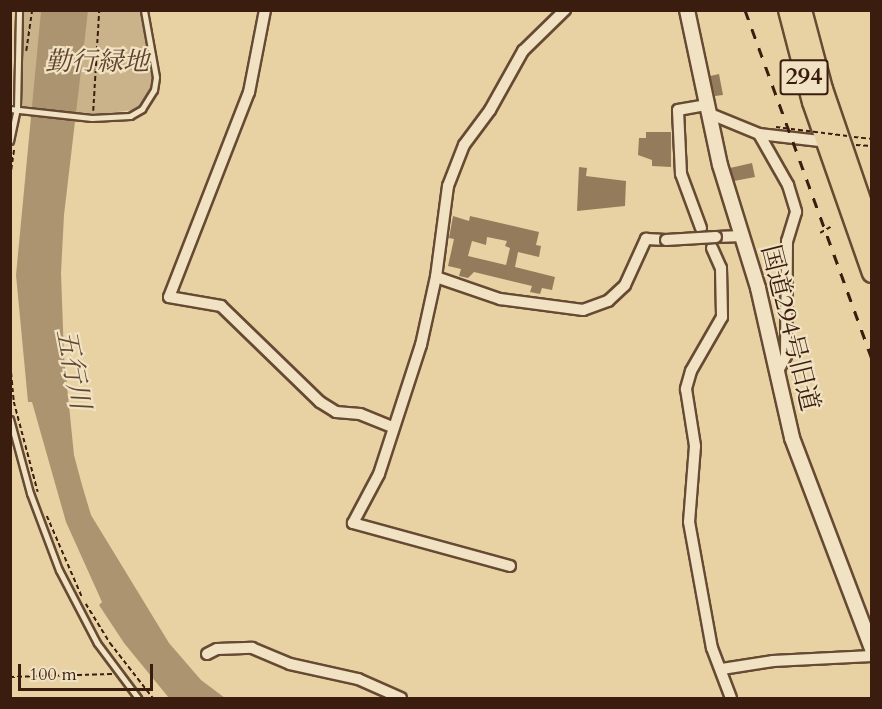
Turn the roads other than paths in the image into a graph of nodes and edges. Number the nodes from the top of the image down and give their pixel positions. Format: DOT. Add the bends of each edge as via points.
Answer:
graph roads {
  1 [pos="19,10"];
  2 [pos="144,10"];
  3 [pos="265,10"];
  4 [pos="565,10"];
  5 [pos="687,10"];
  6 [pos="788,10"];
  7 [pos="802,10"];
  8 [pos="16,109"];
  9 [pos="707,109"];
  10 [pos="759,134"];
  11 [pos="838,140"];
  12 [pos="12,143"];
  13 [pos="701,228"];
  14 [pos="872,232"];
  15 [pos="743,236"];
  16 [pos="712,248"];
  17 [pos="872,273"];
  18 [pos="436,277"];
  19 [pos="777,372"];
  20 [pos="10,419"];
  21 [pos="393,428"];
  22 [pos="510,566"];
  23 [pos="872,649"];
  24 [pos="207,654"];
  25 [pos="872,656"];
  26 [pos="722,669"];
  27 [pos="138,699"];
  28 [pos="401,699"];
  29 [pos="730,699"];
  1 -- 8 [label="lane"];
  2 -- 8 [label="lane" via="155,61 154,90 142,108 130,116 91,118"];
  3 -- 21 [label="street" via="249,92 169,297 222,306 320,402 336,412 360,414"];
  4 -- 18 [label="street" via="523,51 490,110 464,145 448,186"];
  5 -- 9 [label="street, 国道294号旧道"];
  6 -- 11 [label="highway, 294"];
  7 -- 11 [label="highway, 294"];
  8 -- 12 [label="lane"];
  9 -- 10 [label="street"];
  9 -- 13 [label="street" via="678,110 681,174"];
  9 -- 15 [label="street, 国道294号旧道"];
  10 -- 11 [label="street"];
  10 -- 19 [label="street" via="788,185 796,212 787,241 786,356"];
  11 -- 14 [label="highway, 294"];
  11 -- 17 [label="highway, 294"];
  15 -- 18 [label="street, bridge" via="646,240 625,285 608,301 583,310 500,299"];
  15 -- 19 [label="street, 国道294号旧道"];
  16 -- 26 [label="street" via="721,268 722,317 691,371 686,388 695,446 689,522 712,648"];
  18 -- 21 [label="street" via="421,345"];
  19 -- 23 [label="street, 国道294号旧道" via="801,466"];
  20 -- 27 [label="lane" via="46,540 80,615"];
  21 -- 22 [label="street" via="379,474 353,523"];
  24 -- 28 [label="street" via="217,649 252,648 290,664 358,679"];
  25 -- 26 [label="street" via="773,661"];
  26 -- 29 [label="street"];
}
